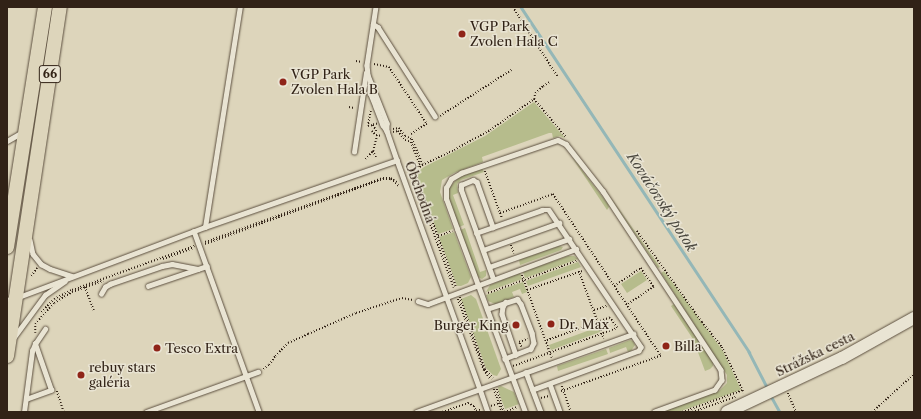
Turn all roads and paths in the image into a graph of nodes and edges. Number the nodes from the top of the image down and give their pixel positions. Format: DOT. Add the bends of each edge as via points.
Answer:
graph roads {
  1 [pos="45,7"];
  2 [pos="60,7"];
  3 [pos="240,7"];
  4 [pos="376,7"];
  5 [pos="513,7"];
  6 [pos="373,24"];
  7 [pos="356,61"];
  8 [pos="367,64"];
  9 [pos="511,70"];
  10 [pos="558,77"];
  11 [pos="550,82"];
  12 [pos="349,107"];
  13 [pos="360,109"];
  14 [pos="371,110"];
  15 [pos="374,111"];
  16 [pos="436,118"];
  17 [pos="378,123"];
  18 [pos="427,124"];
  19 [pos="373,125"];
  20 [pos="26,128"];
  21 [pos="372,131"];
  22 [pos="389,131"];
  23 [pos="410,135"];
  24 [pos="377,136"];
  25 [pos="7,141"];
  26 [pos="373,150"];
  27 [pos="354,152"];
  28 [pos="376,157"];
  29 [pos="365,159"];
  30 [pos="397,160"];
  31 [pos="421,165"];
  32 [pos="483,166"];
  33 [pos="381,173"];
  34 [pos="383,178"];
  35 [pos="414,180"];
  36 [pos="406,183"];
  37 [pos="417,183"];
  38 [pos="411,185"];
  39 [pos="401,188"];
  40 [pos="502,220"];
  41 [pos="559,223"];
  42 [pos="205,227"];
  43 [pos="493,227"];
  44 [pos="27,229"];
  45 [pos="454,230"];
  46 [pos="194,231"];
  47 [pos="476,233"];
  48 [pos="438,236"];
  49 [pos="569,239"];
  50 [pos="199,244"];
  51 [pos="205,244"];
  52 [pos="511,244"];
  53 [pos="7,247"];
  54 [pos="576,249"];
  55 [pos="483,250"];
  56 [pos="515,255"];
  57 [pos="578,260"];
  58 [pos="207,266"];
  59 [pos="489,267"];
  60 [pos="198,269"];
  61 [pos="584,270"];
  62 [pos="580,272"];
  63 [pos="521,273"];
  64 [pos="72,276"];
  65 [pos="493,279"];
  66 [pos="524,280"];
  67 [pos="477,285"];
  68 [pos="148,286"];
  69 [pos="456,286"];
  70 [pos="614,286"];
  71 [pos="86,287"];
  72 [pos="527,290"];
  73 [pos="455,293"];
  74 [pos="101,294"];
  75 [pos="486,294"];
  76 [pos="465,295"];
  77 [pos="446,296"];
  78 [pos="11,299"];
  79 [pos="418,301"];
  80 [pos="506,302"];
  81 [pos="609,304"];
  82 [pos="627,305"];
  83 [pos="487,309"];
  84 [pos="594,310"];
  85 [pos="94,311"];
  86 [pos="914,318"];
  87 [pos="598,322"];
  88 [pos="32,323"];
  89 [pos="45,329"];
  90 [pos="542,332"];
  91 [pos="536,334"];
  92 [pos="602,334"];
  93 [pos="633,334"];
  94 [pos="529,338"];
  95 [pos="604,340"];
  96 [pos="546,341"];
  97 [pos="35,344"];
  98 [pos="8,350"];
  99 [pos="522,351"];
  100 [pos="550,352"];
  101 [pos="516,355"];
  102 [pos="505,359"];
  103 [pos="552,359"];
  104 [pos="512,366"];
  105 [pos="613,366"];
  106 [pos="258,372"];
  107 [pos="526,372"];
  108 [pos="914,374"];
  109 [pos="247,376"];
  110 [pos="497,377"];
  111 [pos="511,378"];
  112 [pos="494,383"];
  113 [pos="550,384"];
  114 [pos="561,384"];
  115 [pos="784,386"];
  116 [pos="480,389"];
  117 [pos="533,390"];
  118 [pos="563,390"];
  119 [pos="743,390"];
  120 [pos="557,393"];
  121 [pos="550,395"];
  122 [pos="750,396"];
  123 [pos="26,399"];
  124 [pos="540,399"];
  125 [pos="500,403"];
  126 [pos="491,406"];
  127 [pos="520,406"];
  128 [pos="482,409"];
  129 [pos="24,412"];
  130 [pos="146,412"];
  131 [pos="259,412"];
  132 [pos="416,412"];
  133 [pos="442,412"];
  134 [pos="476,412"];
  135 [pos="488,412"];
  136 [pos="503,412"];
  137 [pos="525,412"];
  138 [pos="541,412"];
  139 [pos="560,412"];
  140 [pos="571,412"];
  141 [pos="655,412"];
  142 [pos="682,412"];
  143 [pos="692,412"];
  144 [pos="727,412"];
  145 [pos="796,412"];
  146 [pos="872,412"];
  1 -- 20 [label="main road, 66"];
  2 -- 44 [label="main road, 66"];
  3 -- 42 [label="lane"];
  4 -- 6 [label="lane"];
  5 -- 10 [label="path"];
  6 -- 8 [label="lane"];
  6 -- 16 [label="lane" via="378,27"];
  7 -- 8 [label="path"];
  8 -- 13 [label="lane"];
  8 -- 18 [label="path" via="389,67"];
  8 -- 22 [label="lane" via="370,83"];
  9 -- 16 [label="path"];
  11 -- 31 [label="path" via="535,93 534,99 490,130"];
  12 -- 13 [label="path"];
  13 -- 14 [label="path"];
  13 -- 27 [label="lane"];
  14 -- 15 [label="path"];
  14 -- 19 [label="path" via="368,126"];
  16 -- 18 [label="path"];
  17 -- 19 [label="path"];
  18 -- 23 [label="path"];
  19 -- 24 [label="path"];
  20 -- 25 [label="lane"];
  20 -- 53 [label="main road, 66"];
  21 -- 24 [label="path"];
  22 -- 24 [label="path"];
  22 -- 30 [label="lane"];
  22 -- 31 [label="path" via="398,131 405,140 411,142"];
  22 -- 31 [label="path" via="399,128 405,136 412,139"];
  24 -- 26 [label="path"];
  26 -- 28 [label="path"];
  26 -- 29 [label="path"];
  30 -- 36 [label="lane, Obchodná"];
  30 -- 42 [label="lane, Obchodná"];
  31 -- 35 [label="path" via="415,170"];
  31 -- 37 [label="path" via="416,173"];
  32 -- 40 [label="path"];
  32 -- 67 [label="lane" via="456,176 448,183 445,193"];
  32 -- 141 [label="lane" via="558,140 566,144 603,191 713,356 722,375 715,390"];
  33 -- 34 [label="path"];
  34 -- 36 [label="path" via="391,178 400,185"];
  34 -- 39 [label="path" via="391,180"];
  34 -- 50 [label="path"];
  34 -- 51 [label="path"];
  35 -- 36 [label="path"];
  35 -- 37 [label="path"];
  36 -- 77 [label="lane, Obchodná"];
  37 -- 38 [label="path"];
  37 -- 48 [label="path"];
  37 -- 73 [label="path"];
  41 -- 43 [label="lane" via="552,212 544,209"];
  41 -- 49 [label="lane"];
  41 -- 55 [label="lane"];
  42 -- 46 [label="lane, Obchodná"];
  43 -- 47 [label="lane"];
  43 -- 47 [label="lane" via="477,182 473,180 463,183 460,186 461,190"];
  44 -- 64 [label="lane" via="33,254 41,264"];
  44 -- 78 [label="main road, 66"];
  45 -- 48 [label="path"];
  46 -- 50 [label="lane"];
  46 -- 64 [label="lane, Obchodná"];
  47 -- 55 [label="lane"];
  48 -- 69 [label="path"];
  49 -- 54 [label="lane"];
  49 -- 59 [label="lane"];
  50 -- 58 [label="lane"];
  50 -- 88 [label="path" via="72,290 48,304"];
  52 -- 56 [label="path"];
  54 -- 65 [label="lane"];
  54 -- 93 [label="lane"];
  55 -- 59 [label="lane"];
  57 -- 66 [label="path"];
  58 -- 60 [label="lane"];
  58 -- 109 [label="lane"];
  59 -- 65 [label="lane"];
  60 -- 68 [label="lane"];
  60 -- 74 [label="lane" via="172,264 162,266 110,284"];
  61 -- 62 [label="path"];
  62 -- 72 [label="path"];
  62 -- 84 [label="path"];
  63 -- 66 [label="path"];
  64 -- 78 [label="lane"];
  64 -- 98 [label="lane" via="45,295"];
  65 -- 67 [label="lane"];
  66 -- 72 [label="path"];
  66 -- 75 [label="path"];
  67 -- 73 [label="lane"];
  67 -- 83 [label="lane"];
  70 -- 82 [label="path" via="641,268 654,287"];
  71 -- 85 [label="path"];
  72 -- 90 [label="path"];
  73 -- 77 [label="lane"];
  73 -- 112 [label="path" via="484,370"];
  76 -- 112 [label="path" via="460,298 485,369"];
  77 -- 79 [label="lane" via="428,304"];
  77 -- 116 [label="lane, Obchodná"];
  78 -- 98 [label="main road, 66"];
  79 -- 106 [label="path" via="402,298 356,313 308,334 288,343 269,365"];
  80 -- 83 [label="lane"];
  80 -- 101 [label="lane" via="502,314"];
  80 -- 101 [label="lane" via="515,299 519,301 534,341 531,349"];
  81 -- 84 [label="path"];
  83 -- 102 [label="lane"];
  84 -- 87 [label="path"];
  86 -- 115 [label="street, Strážska cesta" via="842,358"];
  87 -- 92 [label="path"];
  87 -- 92 [label="path" via="610,318 617,328"];
  87 -- 96 [label="path"];
  89 -- 97 [label="lane"];
  90 -- 91 [label="path"];
  90 -- 96 [label="path"];
  92 -- 95 [label="path"];
  92 -- 100 [label="path"];
  93 -- 107 [label="lane"];
  93 -- 113 [label="lane" via="641,347 639,351"];
  94 -- 99 [label="path" via="519,342"];
  96 -- 100 [label="path"];
  97 -- 123 [label="lane"];
  97 -- 123 [label="lane" via="51,390"];
  100 -- 103 [label="path"];
  100 -- 104 [label="path"];
  101 -- 102 [label="lane"];
  102 -- 111 [label="lane"];
  105 -- 118 [label="path" via="616,372"];
  106 -- 109 [label="lane"];
  107 -- 111 [label="lane"];
  107 -- 117 [label="lane"];
  108 -- 146 [label="path"];
  109 -- 130 [label="lane"];
  109 -- 131 [label="lane"];
  110 -- 112 [label="path"];
  111 -- 112 [label="lane"];
  111 -- 137 [label="lane"];
  112 -- 116 [label="lane"];
  112 -- 125 [label="path"];
  112 -- 125 [label="path"];
  113 -- 117 [label="lane"];
  113 -- 139 [label="lane"];
  114 -- 118 [label="path"];
  115 -- 122 [label="street, Strážska cesta"];
  115 -- 145 [label="path"];
  116 -- 132 [label="lane"];
  116 -- 135 [label="lane, Obchodná"];
  117 -- 138 [label="lane"];
  118 -- 120 [label="path"];
  118 -- 140 [label="path"];
  119 -- 142 [label="path"];
  121 -- 124 [label="path"];
  122 -- 143 [label="path"];
  122 -- 144 [label="street, Strážska cesta"];
  123 -- 129 [label="lane"];
  125 -- 126 [label="path"];
  125 -- 136 [label="path"];
  127 -- 136 [label="path"];
  128 -- 134 [label="path"];
  133 -- 134 [label="path" via="468,403 474,406"];
}
